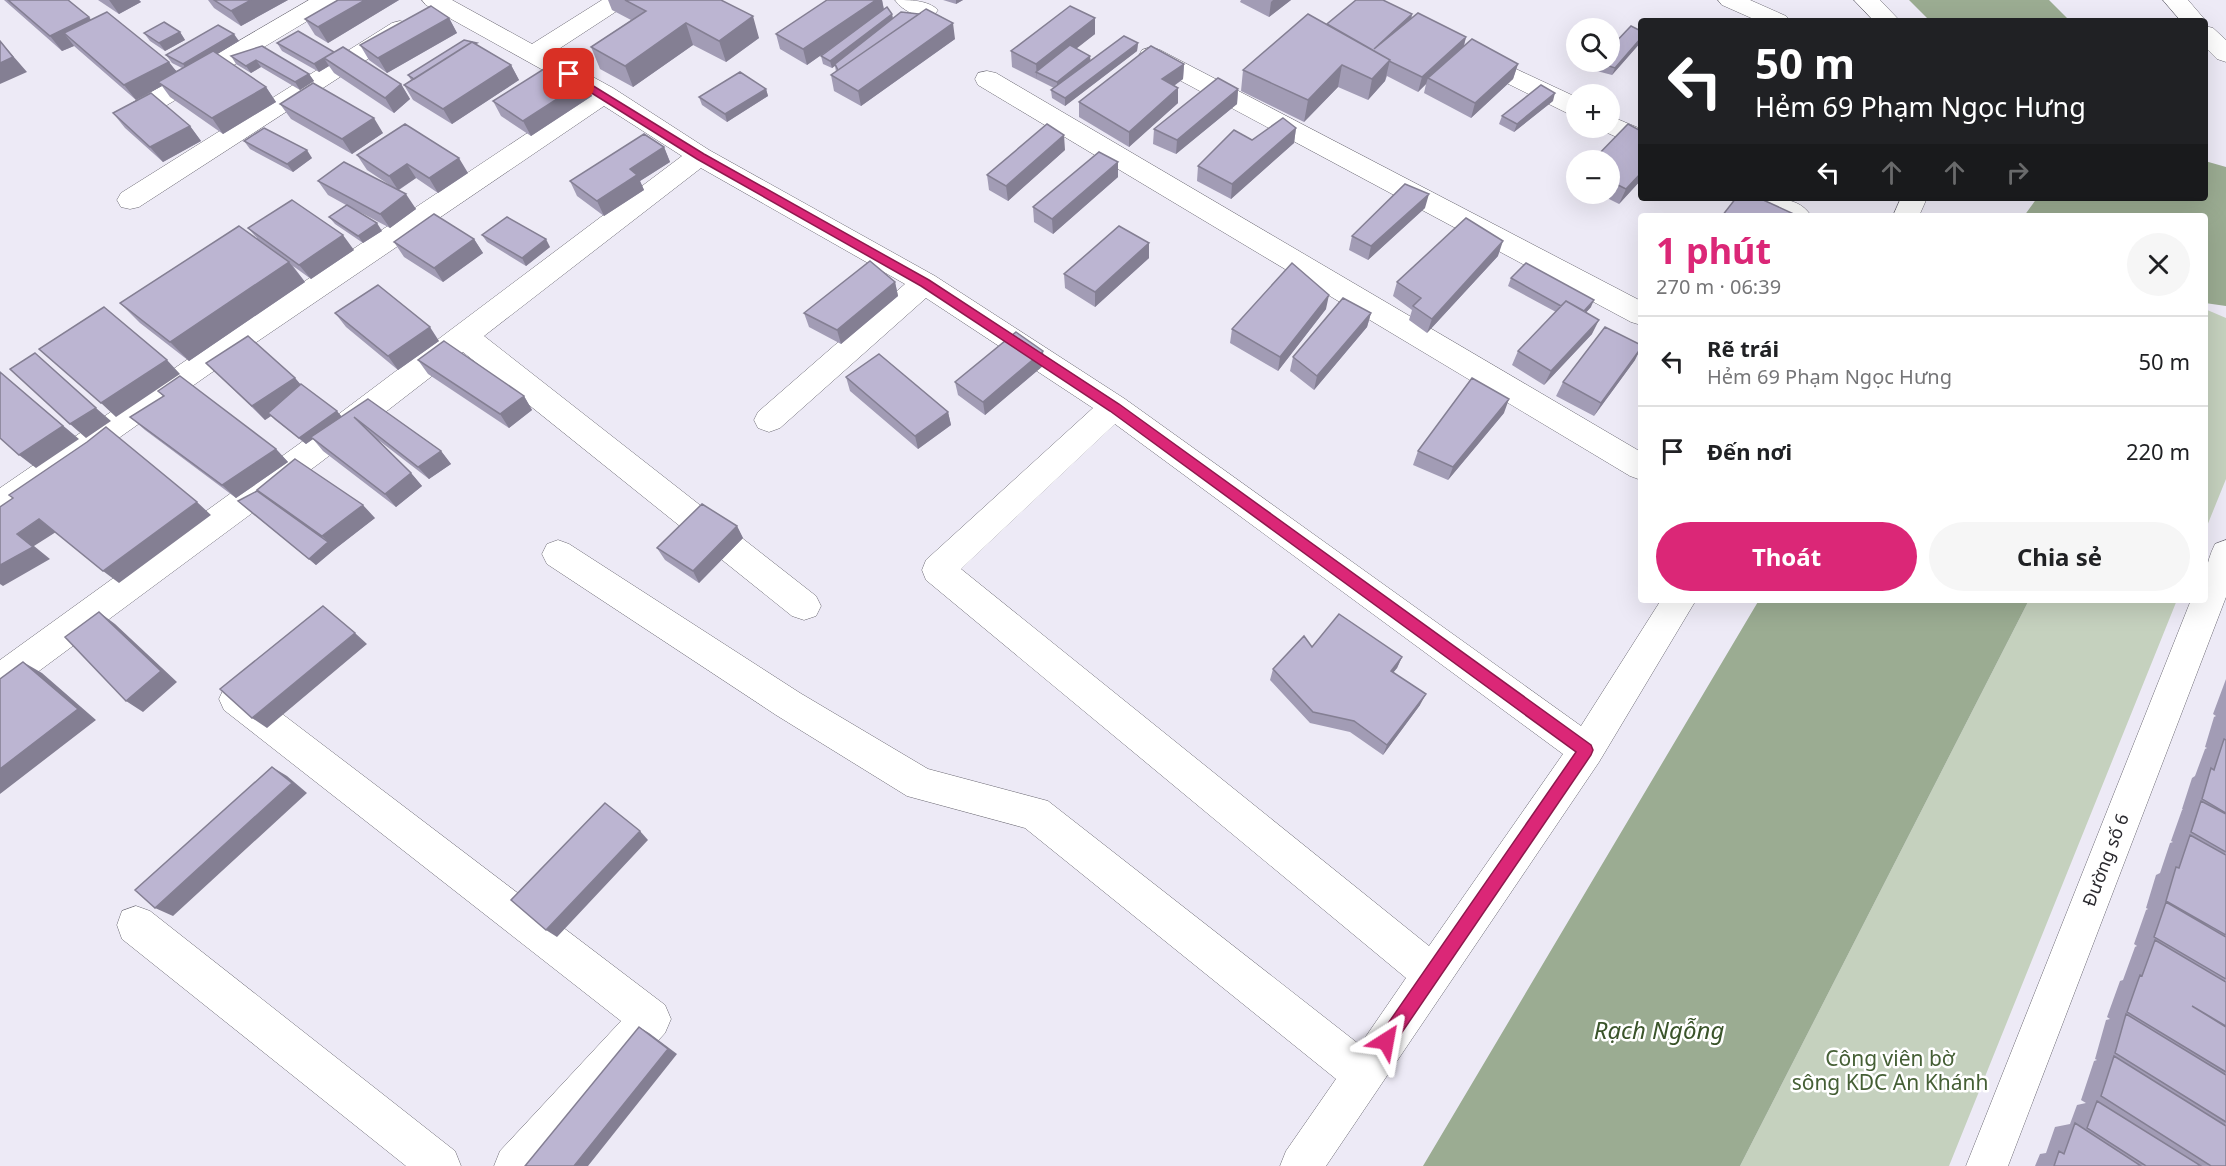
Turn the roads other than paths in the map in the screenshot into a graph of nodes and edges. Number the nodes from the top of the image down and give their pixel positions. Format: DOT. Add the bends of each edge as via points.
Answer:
graph roads {
  1 [pos="326,0"];
  2 [pos="618,0"];
  3 [pos="1731,0"];
  4 [pos="1866,0"];
  5 [pos="2175,0"];
  6 [pos="437,2"];
  7 [pos="1771,18"];
  8 [pos="1885,18"];
  9 [pos="2191,18"];
  10 [pos="2208,36"];
  11 [pos="1451,46"];
  12 [pos="534,54"];
  13 [pos="2226,54"];
  14 [pos="1151,55"];
  15 [pos="987,79"];
  16 [pos="604,94"];
  17 [pos="1566,102"];
  18 [pos="138,111"];
  19 [pos="1620,129"];
  20 [pos="1638,138"];
  21 [pos="700,156"];
  22 [pos="130,200"];
  23 [pos="1767,201"];
  24 [pos="1792,213"];
  25 [pos="925,283"];
  26 [pos="1638,312"];
  27 [pos="462,335"];
  28 [pos="1114,407"];
  29 [pos="769,420"];
  30 [pos="1638,465"];
  31 [pos="0,505"];
  32 [pos="558,554"];
  33 [pos="2226,554"];
  34 [pos="2208,600"];
  35 [pos="1677,603"];
  36 [pos="2207,603"];
  37 [pos="804,606"];
  38 [pos="0,680"];
  39 [pos="222,688"];
  40 [pos="1586,750"];
  41 [pos="136,925"];
  42 [pos="1432,974"];
  43 [pos="1364,1074"];
  44 [pos="440,1166"];
  45 [pos="515,1166"];
  46 [pos="1301,1166"];
  47 [pos="1987,1166"];
  1 -- 18 [label="street"];
  2 -- 12 [label="street"];
  3 -- 7 [label="street"];
  4 -- 8 [label="street"];
  5 -- 9 [label="street"];
  6 -- 12 [label="street"];
  6 -- 22 [label="street"];
  10 -- 13 [label="street"];
  11 -- 17 [label="street"];
  12 -- 16 [label="street"];
  14 -- 26 [label="street"];
  15 -- 30 [label="street"];
  16 -- 21 [label="street"];
  16 -- 31 [label="street"];
  19 -- 20 [label="street"];
  21 -- 25 [label="street"];
  21 -- 27 [label="street"];
  23 -- 24 [label="street"];
  25 -- 28 [label="street"];
  25 -- 29 [label="street"];
  27 -- 37 [label="street"];
  27 -- 38 [label="street" via="254,495"];
  28 -- 40 [label="street"];
  28 -- 42 [label="street" via="938,570"];
  32 -- 43 [label="street" via="788,704 920,784 1035,813"];
  33 -- 34 [label="street, Đường số 6"];
  35 -- 40 [label="street"];
  36 -- 47 [label="street, Đường số 6"];
  39 -- 45 [label="street" via="651,1019"];
  40 -- 42 [label="street"];
  41 -- 44 [label="street"];
  42 -- 43 [label="street"];
  43 -- 46 [label="street"];
}
